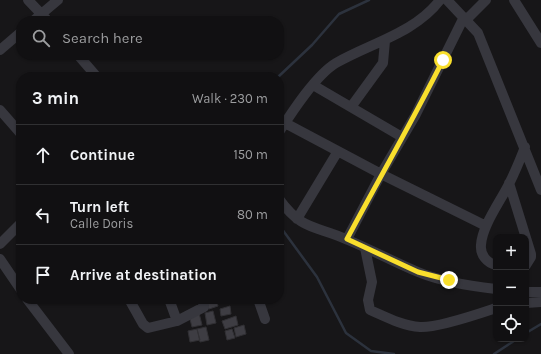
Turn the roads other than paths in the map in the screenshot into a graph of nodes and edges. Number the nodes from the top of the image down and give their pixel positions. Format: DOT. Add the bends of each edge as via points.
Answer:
graph roads {
  1 [pos="28,0"];
  2 [pos="58,0"];
  3 [pos="440,0"];
  4 [pos="447,0"];
  5 [pos="486,0"];
  6 [pos="514,0"];
  7 [pos="44,16"];
  8 [pos="46,16"];
  9 [pos="465,19"];
  10 [pos="16,36"];
  11 [pos="385,41"];
  12 [pos="541,43"];
  13 [pos="0,50"];
  14 [pos="82,60"];
  15 [pos="93,72"];
  16 [pos="313,85"];
  17 [pos="352,108"];
  18 [pos="0,110"];
  19 [pos="285,123"];
  20 [pos="16,128"];
  21 [pos="402,137"];
  22 [pos="525,148"];
  23 [pos="338,151"];
  24 [pos="381,174"];
  25 [pos="510,183"];
  26 [pos="541,190"];
  27 [pos="284,205"];
  28 [pos="297,219"];
  29 [pos="487,224"];
  30 [pos="16,228"];
  31 [pos="526,234"];
  32 [pos="347,239"];
  33 [pos="0,244"];
  34 [pos="529,244"];
  35 [pos="365,248"];
  36 [pos="0,259"];
  37 [pos="529,260"];
  38 [pos="493,264"];
  39 [pos="16,283"];
  40 [pos="493,288"];
  41 [pos="529,292"];
  42 [pos="541,292"];
  43 [pos="529,302"];
  44 [pos="541,302"];
  45 [pos="31,304"];
  46 [pos="132,304"];
  47 [pos="171,304"];
  48 [pos="203,304"];
  49 [pos="260,304"];
  50 [pos="493,309"];
  51 [pos="265,319"];
  52 [pos="177,321"];
  53 [pos="69,354"];
  1 -- 7 [label="street"];
  2 -- 8 [label="street"];
  3 -- 11 [label="street" via="424,16"];
  4 -- 9 [label="street"];
  5 -- 9 [label="street"];
  6 -- 12 [label="street"];
  9 -- 21 [label="street"];
  9 -- 22 [label="street" via="478,33"];
  10 -- 13 [label="street"];
  11 -- 16 [label="street" via="335,64"];
  11 -- 17 [label="street" via="383,63"];
  14 -- 15 [label="street"];
  16 -- 17 [label="street"];
  16 -- 19 [label="street"];
  17 -- 21 [label="street"];
  18 -- 20 [label="street"];
  19 -- 23 [label="street"];
  21 -- 24 [label="street"];
  22 -- 25 [label="street"];
  22 -- 26 [label="street"];
  23 -- 24 [label="street"];
  23 -- 28 [label="street"];
  24 -- 29 [label="street" via="482,224"];
  24 -- 32 [label="street"];
  25 -- 29 [label="street"];
  25 -- 31 [label="street"];
  27 -- 28 [label="street"];
  28 -- 32 [label="street" via="312,228"];
  29 -- 38 [label="street" via="480,244 482,254"];
  30 -- 33 [label="street"];
  32 -- 35 [label="street"];
  34 -- 37 [label="street" via="532,254"];
  35 -- 40 [label="street" via="428,276"];
  35 -- 50 [label="street" via="372,282 368,300 370,310 409,326 420,327"];
  36 -- 39 [label="street"];
  41 -- 42 [label="street"];
  43 -- 44 [label="street"];
  45 -- 53 [label="street"];
  46 -- 52 [label="street" via="148,328"];
  47 -- 52 [label="street"];
  48 -- 52 [label="street" via="204,307"];
  49 -- 51 [label="street"];
}
